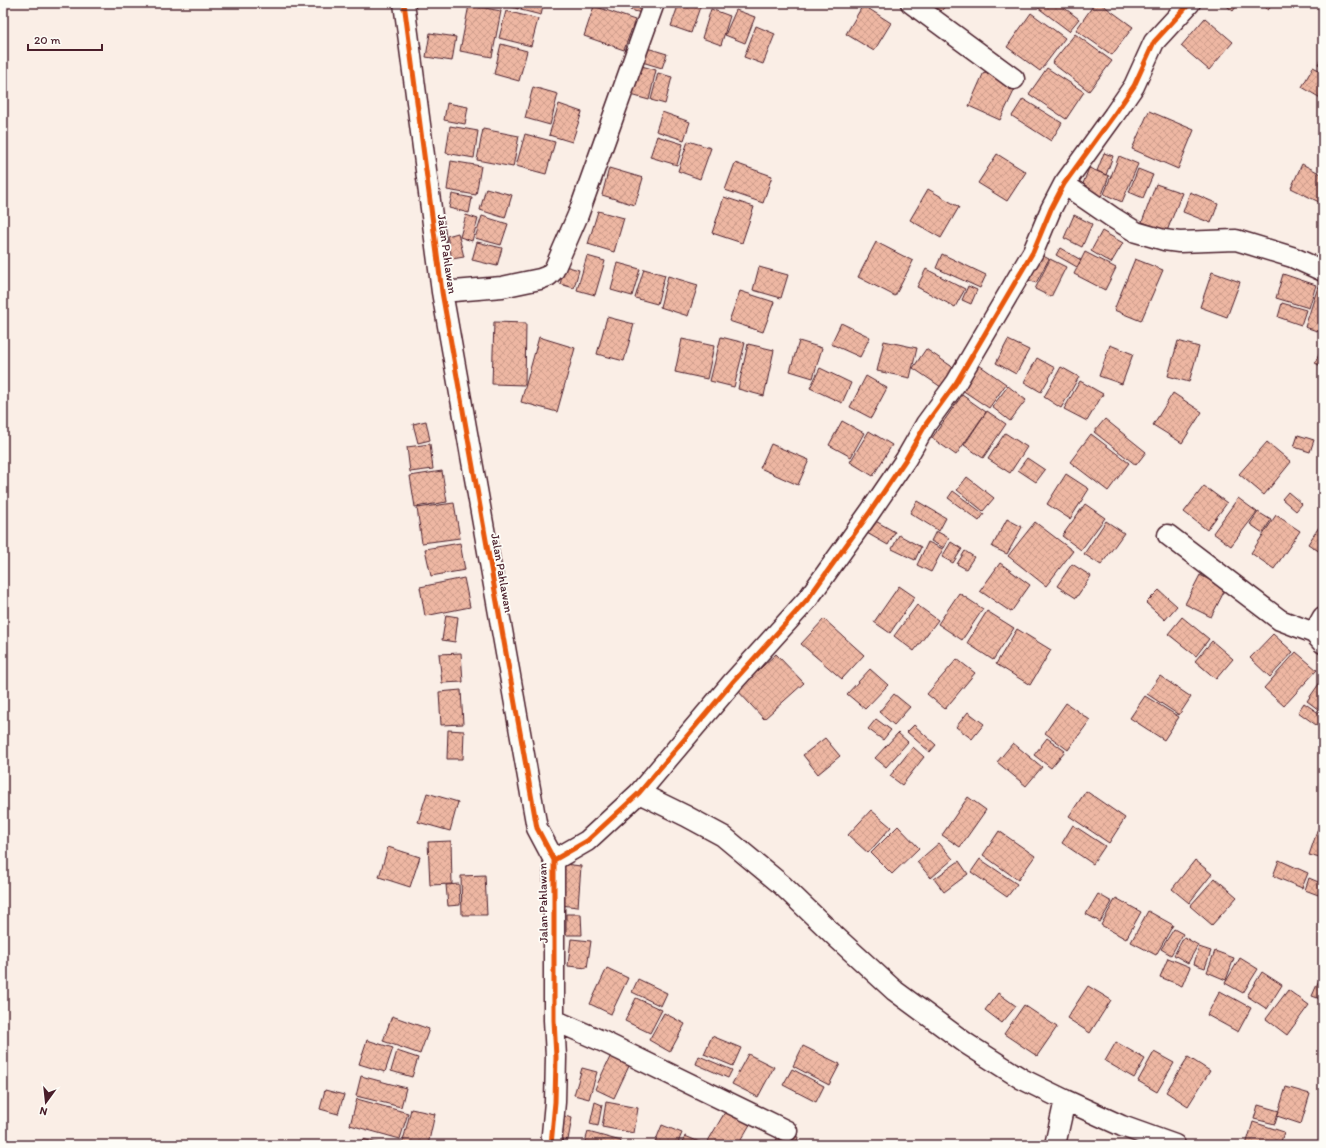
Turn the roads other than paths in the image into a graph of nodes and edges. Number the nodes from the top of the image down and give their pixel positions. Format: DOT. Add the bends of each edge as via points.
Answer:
graph roads {
  1 [pos="404,3"];
  2 [pos="654,3"];
  3 [pos="911,3"];
  4 [pos="1190,3"];
  5 [pos="1014,79"];
  6 [pos="1064,184"];
  7 [pos="1323,271"];
  8 [pos="442,292"];
  9 [pos="1168,535"];
  10 [pos="1320,631"];
  11 [pos="640,793"];
  12 [pos="554,860"];
  13 [pos="554,1020"];
  14 [pos="1065,1100"];
  15 [pos="787,1131"];
  16 [pos="551,1145"];
  17 [pos="1055,1145"];
  18 [pos="1175,1145"];
  1 -- 8 [label="street, Jalan Pahlawan"];
  2 -- 8 [label="street" via="578,215 554,270 540,279 502,287"];
  3 -- 5 [label="street"];
  4 -- 6 [label="street" via="1154,42 1134,86"];
  6 -- 7 [label="street" via="1136,232 1179,242 1236,240 1292,257"];
  6 -- 11 [label="street" via="1050,209 1033,252 985,334 956,383 926,424 870,512 807,600 732,683"];
  8 -- 12 [label="street, Jalan Pahlawan" via="537,828"];
  9 -- 10 [label="street" via="1280,620"];
  11 -- 12 [label="street" via="587,841"];
  11 -- 14 [label="street" via="722,836 782,885 895,991 973,1048 1022,1079"];
  12 -- 13 [label="street, Jalan Pahlawan"];
  13 -- 15 [label="street" via="618,1048"];
  13 -- 16 [label="street, Jalan Pahlawan" via="555,1102"];
  14 -- 17 [label="street"];
  14 -- 18 [label="street" via="1122,1126"];
}
